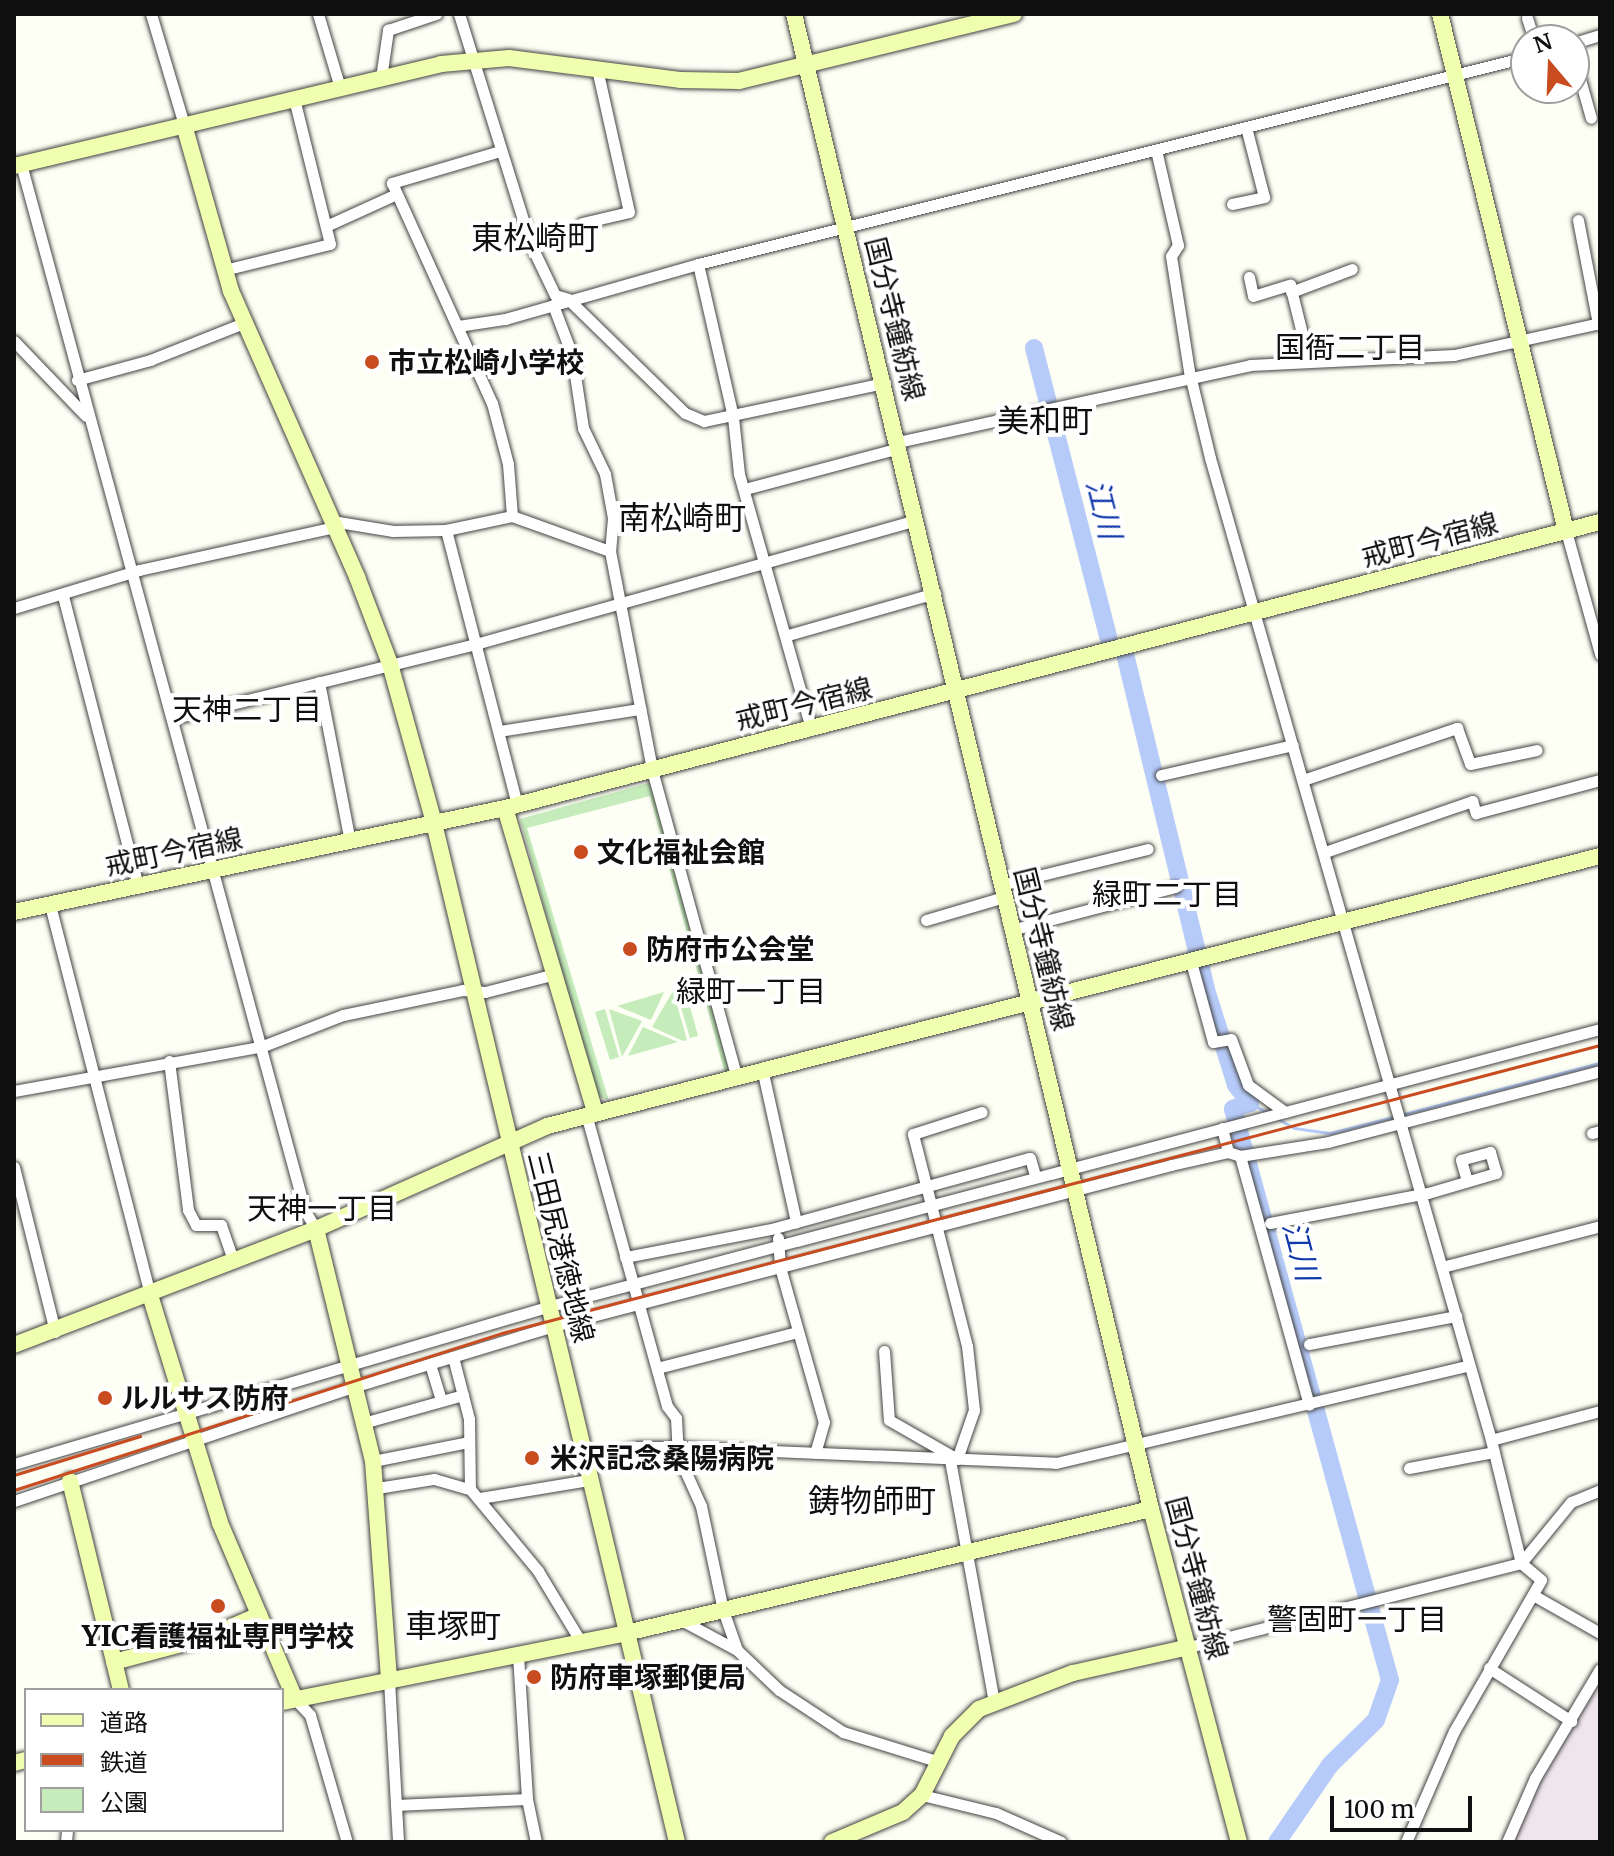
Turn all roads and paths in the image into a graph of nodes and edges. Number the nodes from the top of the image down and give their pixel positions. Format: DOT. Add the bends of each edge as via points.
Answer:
graph roads {
  1 [pos="151,14"];
  2 [pos="318,14"];
  3 [pos="436,14"];
  4 [pos="459,14"];
  5 [pos="794,14"];
  6 [pos="1014,14"];
  7 [pos="1440,14"];
  8 [pos="1527,18"];
  9 [pos="1529,24"];
  10 [pos="472,60"];
  11 [pos="1510,61"];
  12 [pos="807,67"];
  13 [pos="597,69"];
  14 [pos="1455,76"];
  15 [pos="381,78"];
  16 [pos="340,88"];
  17 [pos="294,99"];
  18 [pos="1587,104"];
  19 [pos="1591,118"];
  20 [pos="184,125"];
  21 [pos="1246,127"];
  22 [pos="1156,150"];
  23 [pos="500,151"];
  24 [pos="17,165"];
  25 [pos="394,195"];
  26 [pos="1232,204"];
  27 [pos="1578,220"];
  28 [pos="582,223"];
  29 [pos="326,226"];
  30 [pos="845,228"];
  31 [pos="698,264"];
  32 [pos="1352,269"];
  33 [pos="224,270"];
  34 [pos="1249,277"];
  35 [pos="1291,292"];
  36 [pos="568,299"];
  37 [pos="553,305"];
  38 [pos="244,323"];
  39 [pos="1599,324"];
  40 [pos="458,326"];
  41 [pos="14,341"];
  42 [pos="1520,341"];
  43 [pos="1309,362"];
  44 [pos="1191,379"];
  45 [pos="77,380"];
  46 [pos="885,383"];
  47 [pos="86,416"];
  48 [pos="733,417"];
  49 [pos="898,445"];
  50 [pos="745,489"];
  51 [pos="512,516"];
  52 [pos="916,520"];
  53 [pos="1600,522"];
  54 [pos="333,524"];
  55 [pos="446,530"];
  56 [pos="1566,531"];
  57 [pos="610,551"];
  58 [pos="767,561"];
  59 [pos="134,576"];
  60 [pos="935,593"];
  61 [pos="63,596"];
  62 [pos="620,604"];
  63 [pos="14,608"];
  64 [pos="1255,613"];
  65 [pos="788,635"];
  66 [pos="479,643"];
  67 [pos="1600,654"];
  68 [pos="390,664"];
  69 [pos="319,682"];
  70 [pos="956,693"];
  71 [pos="640,709"];
  72 [pos="174,718"];
  73 [pos="811,728"];
  74 [pos="499,731"];
  75 [pos="1293,745"];
  76 [pos="1537,750"];
  77 [pos="652,770"];
  78 [pos="1161,775"];
  79 [pos="1303,780"];
  80 [pos="1600,780"];
  81 [pos="511,806"];
  82 [pos="434,823"];
  83 [pos="350,841"];
  84 [pos="1148,849"];
  85 [pos="1325,852"];
  86 [pos="1600,856"];
  87 [pos="215,870"];
  88 [pos="138,887"];
  89 [pos="1175,887"];
  90 [pos="1002,891"];
  91 [pos="50,905"];
  92 [pos="14,912"];
  93 [pos="1342,919"];
  94 [pos="926,920"];
  95 [pos="1011,930"];
  96 [pos="1191,962"];
  97 [pos="555,974"];
  98 [pos="474,991"];
  99 [pos="1029,1005"];
  100 [pos="1600,1029"];
  101 [pos="263,1046"];
  102 [pos="169,1061"];
  103 [pos="1600,1071"];
  104 [pos="763,1073"];
  105 [pos="91,1074"];
  106 [pos="737,1079"];
  107 [pos="1389,1084"];
  108 [pos="14,1091"];
  109 [pos="982,1112"];
  110 [pos="1285,1112"];
  111 [pos="590,1113"];
  112 [pos="1400,1122"];
  113 [pos="1222,1128"];
  114 [pos="508,1138"];
  115 [pos="1234,1154"];
  116 [pos="14,1167"];
  117 [pos="1069,1168"];
  118 [pos="1035,1176"];
  119 [pos="1467,1181"];
  120 [pos="925,1186"];
  121 [pos="1074,1189"];
  122 [pos="1420,1194"];
  123 [pos="929,1204"];
  124 [pos="796,1222"];
  125 [pos="1270,1223"];
  126 [pos="935,1226"];
  127 [pos="1600,1226"];
  128 [pos="775,1228"];
  129 [pos="316,1229"];
  130 [pos="780,1244"];
  131 [pos="625,1257"];
  132 [pos="234,1262"];
  133 [pos="780,1267"];
  134 [pos="1442,1267"];
  135 [pos="635,1283"];
  136 [pos="150,1295"];
  137 [pos="638,1305"];
  138 [pos="550,1306"];
  139 [pos="1456,1316"];
  140 [pos="554,1326"];
  141 [pos="55,1332"];
  142 [pos="797,1332"];
  143 [pos="1309,1344"];
  144 [pos="14,1345"];
  145 [pos="884,1351"];
  146 [pos="453,1357"];
  147 [pos="347,1362"];
  148 [pos="430,1364"];
  149 [pos="1469,1365"];
  150 [pos="657,1368"];
  151 [pos="353,1387"];
  152 [pos="463,1395"];
  153 [pos="441,1400"];
  154 [pos="1309,1405"];
  155 [pos="187,1411"];
  156 [pos="1600,1411"];
  157 [pos="363,1423"];
  158 [pos="194,1440"];
  159 [pos="469,1442"];
  160 [pos="1137,1444"];
  161 [pos="1493,1446"];
  162 [pos="678,1447"];
  163 [pos="815,1453"];
  164 [pos="584,1458"];
  165 [pos="954,1459"];
  166 [pos="373,1461"];
  167 [pos="14,1464"];
  168 [pos="1409,1468"];
  169 [pos="589,1480"];
  170 [pos="70,1481"];
  171 [pos="377,1488"];
  172 [pos="470,1489"];
  173 [pos="1600,1490"];
  174 [pos="480,1498"];
  175 [pos="14,1501"];
  176 [pos="1151,1509"];
  177 [pos="965,1554"];
  178 [pos="1521,1563"];
  179 [pos="1533,1595"];
  180 [pos="723,1610"];
  181 [pos="259,1615"];
  182 [pos="681,1620"];
  183 [pos="626,1633"];
  184 [pos="1600,1633"];
  185 [pos="581,1642"];
  186 [pos="1189,1647"];
  187 [pos="737,1650"];
  188 [pos="518,1655"];
  189 [pos="114,1662"];
  190 [pos="1489,1668"];
  191 [pos="1600,1669"];
  192 [pos="389,1680"];
  193 [pos="120,1688"];
  194 [pos="289,1701"];
  195 [pos="994,1702"];
  196 [pos="1571,1721"];
  197 [pos="936,1761"];
  198 [pos="922,1795"];
  199 [pos="527,1799"];
  200 [pos="396,1805"];
  201 [pos="347,1842"];
  202 [pos="398,1842"];
  203 [pos="536,1842"];
  204 [pos="677,1842"];
  205 [pos="832,1842"];
  206 [pos="1061,1842"];
  207 [pos="1239,1842"];
  208 [pos="1406,1842"];
  209 [pos="1507,1842"];
  1 -- 20 [label="street"];
  2 -- 16 [label="street"];
  3 -- 15 [label="street" via="388,30"];
  4 -- 10 [label="street"];
  5 -- 12 [label="street, 国分寺鐘紡線"];
  6 -- 12 [label="street"];
  7 -- 14 [label="street"];
  8 -- 9 [label="street"];
  10 -- 13 [label="street" via="509,58"];
  10 -- 15 [label="street"];
  10 -- 23 [label="street"];
  11 -- 14 [label="street"];
  12 -- 13 [label="street" via="712,82"];
  12 -- 30 [label="street, 国分寺鐘紡線"];
  13 -- 28 [label="street" via="629,212"];
  14 -- 21 [label="street"];
  14 -- 42 [label="street"];
  15 -- 16 [label="street"];
  16 -- 17 [label="street"];
  17 -- 20 [label="street"];
  17 -- 29 [label="street"];
  18 -- 19 [label="street"];
  20 -- 24 [label="street"];
  20 -- 33 [label="street"];
  21 -- 22 [label="street"];
  21 -- 26 [label="street" via="1264,197"];
  22 -- 30 [label="street"];
  22 -- 44 [label="street" via="1178,245 1171,256"];
  23 -- 25 [label="street" via="392,183"];
  23 -- 36 [label="street" via="531,245 555,295"];
  24 -- 45 [label="street"];
  25 -- 29 [label="street"];
  25 -- 40 [label="street"];
  27 -- 39 [label="street"];
  29 -- 33 [label="street" via="330,244"];
  30 -- 31 [label="street"];
  30 -- 46 [label="street, 国分寺鐘紡線"];
  31 -- 36 [label="street"];
  31 -- 48 [label="street"];
  32 -- 35 [label="street"];
  33 -- 38 [label="street"];
  34 -- 35 [label="street" via="1253,296 1290,285"];
  35 -- 43 [label="street"];
  36 -- 37 [label="street"];
  36 -- 48 [label="street" via="694,420"];
  37 -- 40 [label="street"];
  37 -- 57 [label="street" via="572,355 583,428 605,474 613,518"];
  38 -- 45 [label="street" via="150,360"];
  38 -- 54 [label="street"];
  39 -- 42 [label="street"];
  40 -- 51 [label="street" via="492,403 508,464"];
  41 -- 47 [label="street"];
  42 -- 43 [label="street" via="1454,355"];
  42 -- 56 [label="street"];
  43 -- 44 [label="street" via="1250,365"];
  44 -- 49 [label="street"];
  44 -- 64 [label="street"];
  45 -- 47 [label="street"];
  46 -- 48 [label="street"];
  46 -- 49 [label="street, 国分寺鐘紡線"];
  47 -- 59 [label="street"];
  48 -- 50 [label="street"];
  49 -- 50 [label="street"];
  49 -- 52 [label="street, 国分寺鐘紡線"];
  50 -- 58 [label="street"];
  51 -- 55 [label="street"];
  51 -- 57 [label="street"];
  52 -- 58 [label="street"];
  52 -- 60 [label="street, 国分寺鐘紡線"];
  53 -- 56 [label="street, 戒町今宿線"];
  54 -- 55 [label="street"];
  54 -- 59 [label="street"];
  54 -- 68 [label="street"];
  55 -- 66 [label="street"];
  56 -- 64 [label="street, 戒町今宿線"];
  56 -- 67 [label="street"];
  57 -- 62 [label="street"];
  58 -- 62 [label="street"];
  58 -- 65 [label="street"];
  59 -- 61 [label="street"];
  59 -- 72 [label="street"];
  60 -- 65 [label="street"];
  60 -- 70 [label="street, 国分寺鐘紡線"];
  61 -- 63 [label="street"];
  61 -- 88 [label="street"];
  62 -- 66 [label="street"];
  62 -- 71 [label="street"];
  64 -- 70 [label="street, 戒町今宿線"];
  64 -- 75 [label="street"];
  65 -- 73 [label="street"];
  66 -- 68 [label="street"];
  66 -- 74 [label="street"];
  68 -- 69 [label="street"];
  68 -- 82 [label="street"];
  69 -- 72 [label="street"];
  69 -- 83 [label="street"];
  70 -- 73 [label="street, 戒町今宿線"];
  70 -- 90 [label="street, 国分寺鐘紡線"];
  71 -- 74 [label="street"];
  71 -- 77 [label="street"];
  72 -- 87 [label="street"];
  73 -- 77 [label="street, 戒町今宿線"];
  74 -- 81 [label="street"];
  75 -- 78 [label="street"];
  75 -- 79 [label="street"];
  76 -- 79 [label="street" via="1470,764 1457,728"];
  77 -- 81 [label="street, 戒町今宿線"];
  77 -- 106 [label="street"];
  79 -- 85 [label="street"];
  80 -- 85 [label="street" via="1476,813 1472,801"];
  81 -- 82 [label="street, 戒町今宿線"];
  81 -- 97 [label="street"];
  82 -- 83 [label="street, 戒町今宿線"];
  82 -- 98 [label="street"];
  83 -- 87 [label="street, 戒町今宿線"];
  84 -- 90 [label="street"];
  85 -- 93 [label="street"];
  86 -- 93 [label="street"];
  87 -- 88 [label="street, 戒町今宿線"];
  87 -- 101 [label="street"];
  88 -- 91 [label="street, 戒町今宿線"];
  89 -- 95 [label="street"];
  90 -- 94 [label="street"];
  90 -- 95 [label="street, 国分寺鐘紡線"];
  91 -- 92 [label="street, 戒町今宿線"];
  91 -- 105 [label="street"];
  93 -- 96 [label="street"];
  93 -- 107 [label="street"];
  95 -- 99 [label="street, 国分寺鐘紡線"];
  96 -- 99 [label="street"];
  96 -- 110 [label="street" via="1213,1042 1231,1039 1248,1085"];
  97 -- 98 [label="street"];
  97 -- 111 [label="street"];
  98 -- 101 [label="street" via="343,1015"];
  98 -- 114 [label="street"];
  99 -- 104 [label="street"];
  99 -- 117 [label="street, 国分寺鐘紡線" via="1059,1108"];
  100 -- 107 [label="street"];
  101 -- 102 [label="street"];
  101 -- 129 [label="street" via="305,1211"];
  102 -- 105 [label="street"];
  102 -- 132 [label="street" via="188,1210 196,1225 221,1225"];
  103 -- 112 [label="street"];
  104 -- 106 [label="street"];
  104 -- 124 [label="street"];
  105 -- 108 [label="street"];
  105 -- 136 [label="street"];
  106 -- 111 [label="street"];
  107 -- 110 [label="street"];
  107 -- 112 [label="street"];
  109 -- 120 [label="street" via="913,1134"];
  110 -- 113 [label="street"];
  111 -- 114 [label="street"];
  111 -- 131 [label="street"];
  112 -- 115 [label="street" via="1328,1142"];
  112 -- 122 [label="street"];
  113 -- 115 [label="street"];
  113 -- 117 [label="street"];
  114 -- 129 [label="street, 三田尻港徳地線"];
  114 -- 138 [label="street, 三田尻港徳地線"];
  115 -- 121 [label="street"];
  115 -- 154 [label="street"];
  116 -- 141 [label="street"];
  117 -- 118 [label="street"];
  117 -- 121 [label="street, 国分寺鐘紡線"];
  118 -- 120 [label="street" via="1030,1158"];
  118 -- 123 [label="street"];
  119 -- 122 [label="street"];
  120 -- 123 [label="street"];
  120 -- 124 [label="street"];
  121 -- 126 [label="street"];
  121 -- 160 [label="street, 国分寺鐘紡線"];
  122 -- 125 [label="street"];
  122 -- 134 [label="street"];
  123 -- 126 [label="street"];
  123 -- 130 [label="street"];
  124 -- 128 [label="street"];
  126 -- 133 [label="street"];
  126 -- 165 [label="street" via="967,1346 974,1410"];
  127 -- 134 [label="street"];
  128 -- 130 [label="street"];
  128 -- 131 [label="street"];
  129 -- 132 [label="street, 三田尻港徳地線"];
  129 -- 147 [label="street"];
  130 -- 133 [label="street"];
  130 -- 135 [label="street"];
  131 -- 135 [label="street"];
  132 -- 136 [label="street, 三田尻港徳地線"];
  133 -- 137 [label="street"];
  133 -- 142 [label="street"];
  134 -- 139 [label="street"];
  135 -- 137 [label="street"];
  135 -- 138 [label="street"];
  136 -- 141 [label="street, 三田尻港徳地線"];
  136 -- 155 [label="street"];
  137 -- 140 [label="street"];
  137 -- 150 [label="street"];
  138 -- 140 [label="street, 三田尻港徳地線"];
  138 -- 147 [label="street"];
  139 -- 143 [label="street"];
  139 -- 149 [label="street"];
  140 -- 146 [label="street"];
  140 -- 164 [label="street, 三田尻港徳地線"];
  141 -- 144 [label="street, 三田尻港徳地線"];
  142 -- 150 [label="street"];
  142 -- 163 [label="street" via="824,1422"];
  145 -- 165 [label="street" via="889,1420"];
  146 -- 148 [label="street"];
  146 -- 152 [label="street"];
  147 -- 151 [label="street"];
  147 -- 155 [label="street"];
  148 -- 151 [label="street"];
  148 -- 153 [label="street"];
  149 -- 154 [label="street"];
  149 -- 161 [label="street"];
  150 -- 162 [label="street" via="676,1418"];
  151 -- 157 [label="street"];
  151 -- 158 [label="street"];
  152 -- 153 [label="street"];
  152 -- 159 [label="street"];
  153 -- 157 [label="street"];
  154 -- 160 [label="street"];
  155 -- 158 [label="street"];
  155 -- 167 [label="street"];
  156 -- 161 [label="street"];
  157 -- 166 [label="street"];
  158 -- 170 [label="street"];
  158 -- 181 [label="street" via="220,1523"];
  159 -- 166 [label="street"];
  159 -- 172 [label="street"];
  160 -- 165 [label="street" via="1056,1463"];
  160 -- 176 [label="street, 国分寺鐘紡線"];
  161 -- 168 [label="street"];
  161 -- 178 [label="street"];
  162 -- 163 [label="street"];
  162 -- 164 [label="street" via="637,1447"];
  162 -- 180 [label="street" via="701,1506"];
  163 -- 165 [label="street"];
  164 -- 169 [label="street, 三田尻港徳地線"];
  165 -- 177 [label="street"];
  166 -- 171 [label="street"];
  169 -- 174 [label="street"];
  169 -- 183 [label="street, 三田尻港徳地線"];
  170 -- 175 [label="street"];
  170 -- 189 [label="street"];
  171 -- 172 [label="street" via="434,1479"];
  171 -- 192 [label="street"];
  172 -- 174 [label="street"];
  173 -- 178 [label="street" via="1571,1502"];
  174 -- 185 [label="street" via="538,1571"];
  176 -- 177 [label="street"];
  176 -- 186 [label="street, 国分寺鐘紡線"];
  177 -- 180 [label="street"];
  177 -- 195 [label="street"];
  178 -- 179 [label="street" via="1541,1580"];
  178 -- 186 [label="street"];
  179 -- 184 [label="street"];
  179 -- 190 [label="street"];
  180 -- 182 [label="street"];
  180 -- 187 [label="street"];
  181 -- 189 [label="street" via="208,1637"];
  181 -- 194 [label="street"];
  182 -- 183 [label="street"];
  182 -- 187 [label="street"];
  183 -- 185 [label="street"];
  183 -- 204 [label="street, 三田尻港徳地線"];
  185 -- 188 [label="street"];
  186 -- 195 [label="street" via="1073,1673"];
  186 -- 207 [label="street, 国分寺鐘紡線"];
  187 -- 197 [label="street" via="779,1690 843,1732"];
  188 -- 192 [label="street"];
  188 -- 199 [label="street"];
  189 -- 193 [label="street"];
  190 -- 196 [label="street"];
  190 -- 208 [label="street" via="1426,1789"];
  191 -- 196 [label="street"];
  192 -- 194 [label="street"];
  192 -- 200 [label="street"];
  194 -- 201 [label="street" via="310,1715"];
  195 -- 197 [label="street" via="952,1736"];
  196 -- 209 [label="street" via="1535,1778"];
  197 -- 198 [label="street"];
  198 -- 205 [label="street" via="903,1812"];
  198 -- 206 [label="street" via="996,1813"];
  199 -- 200 [label="street"];
  199 -- 203 [label="street"];
  200 -- 202 [label="street"];
}
